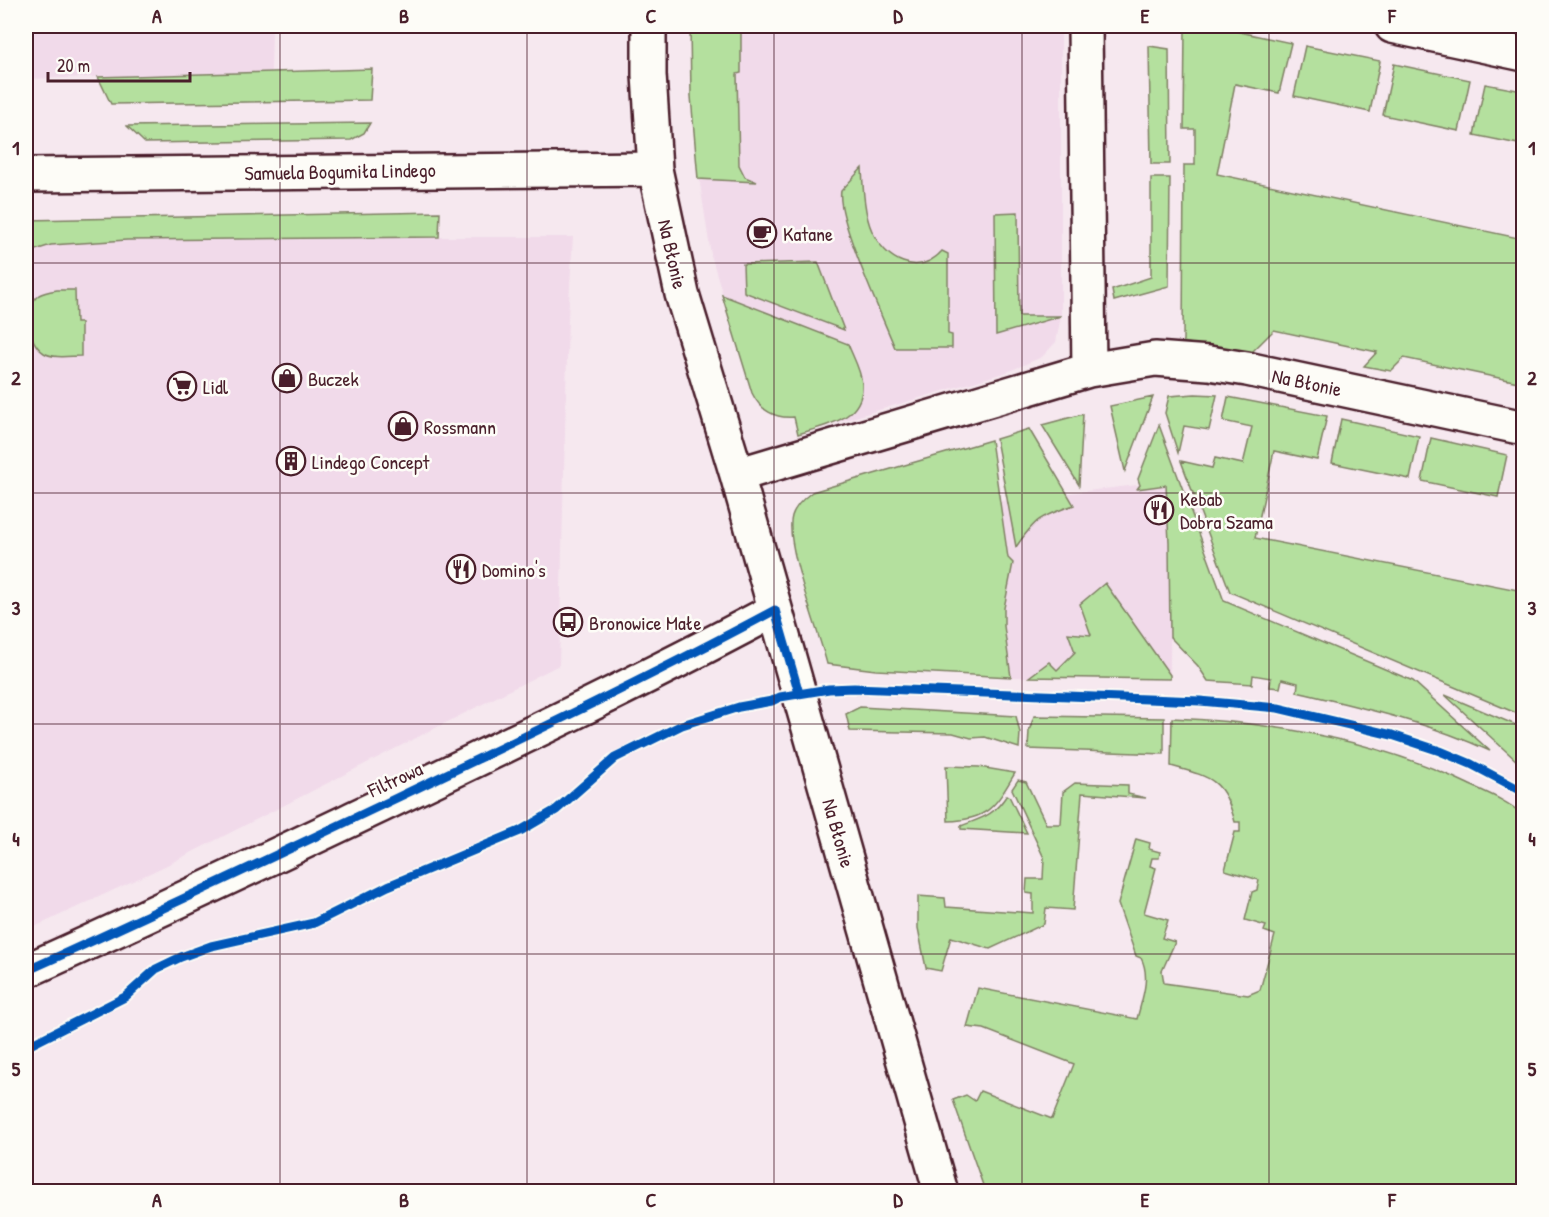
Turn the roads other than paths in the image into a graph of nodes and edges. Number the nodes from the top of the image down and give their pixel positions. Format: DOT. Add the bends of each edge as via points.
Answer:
graph roads {
  1 [pos="649,26"];
  2 [pos="1085,26"];
  3 [pos="1392,26"];
  4 [pos="1524,54"];
  5 [pos="655,169"];
  6 [pos="26,175"];
  7 [pos="1089,370"];
  8 [pos="1524,428"];
  9 [pos="737,475"];
  10 [pos="775,610"];
  11 [pos="26,971"];
  12 [pos="941,1191"];
  1 -- 5 [label="street, Na Błonie"];
  2 -- 7 [label="street"];
  3 -- 4 [label="street"];
  5 -- 6 [label="street, Samuela Bogumiła Lindego"];
  5 -- 9 [label="street, Na Błonie" via="682,294"];
  7 -- 8 [label="street, Na Błonie" via="1155,359 1209,363"];
  7 -- 9 [label="street, Na Błonie"];
  9 -- 10 [label="street, Na Błonie"];
  10 -- 11 [label="street, Filtrowa" via="579,711"];
  10 -- 12 [label="street, Na Błonie"];
}
